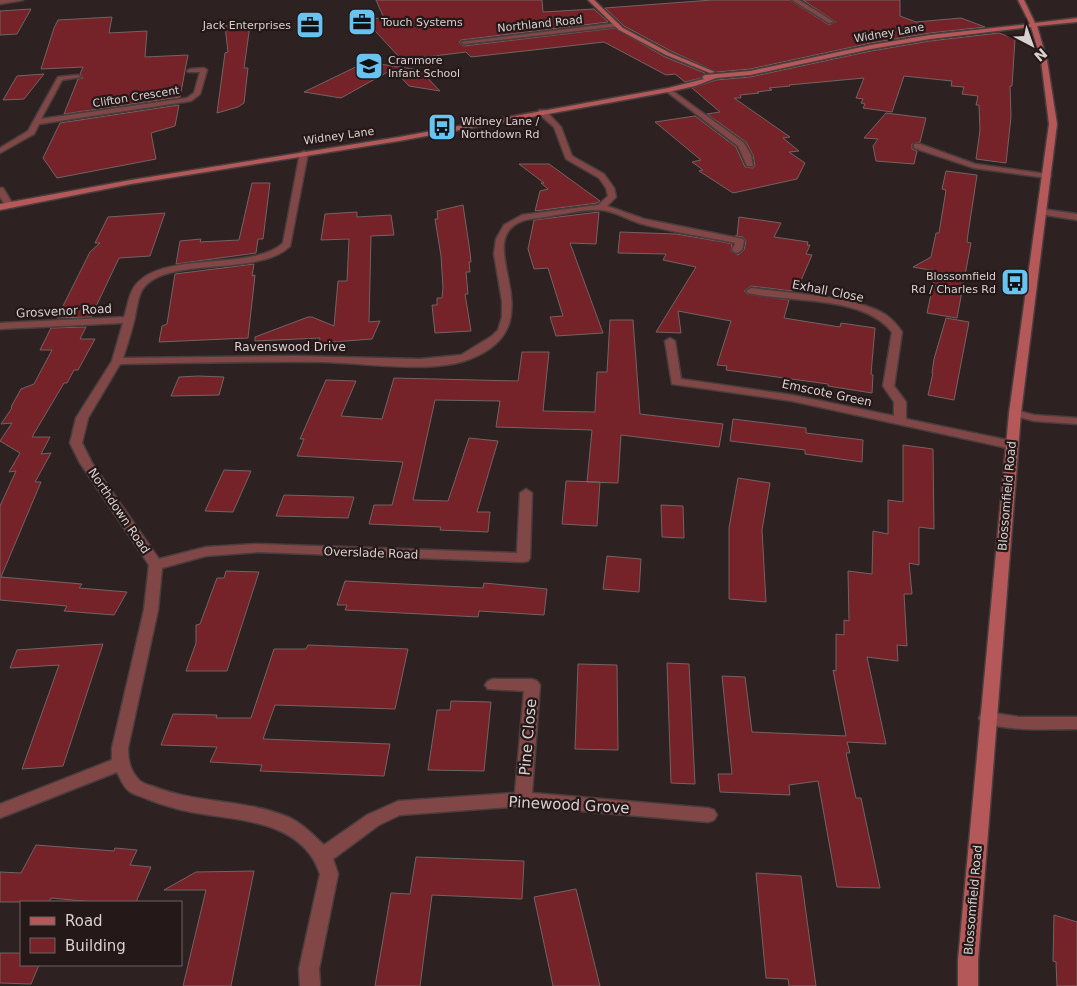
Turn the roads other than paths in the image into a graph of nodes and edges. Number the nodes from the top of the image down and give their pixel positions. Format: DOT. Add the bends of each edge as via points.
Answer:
graph roads {
  1 [pos="20,0"];
  2 [pos="591,0"];
  3 [pos="795,0"];
  4 [pos="1021,0"];
  5 [pos="0,2"];
  6 [pos="1028,12"];
  7 [pos="1036,14"];
  8 [pos="1047,16"];
  9 [pos="824,18"];
  10 [pos="816,19"];
  11 [pos="1076,20"];
  12 [pos="831,22"];
  13 [pos="1034,24"];
  14 [pos="618,25"];
  15 [pos="994,29"];
  16 [pos="464,42"];
  17 [pos="1042,49"];
  18 [pos="694,65"];
  19 [pos="190,71"];
  20 [pos="701,74"];
  21 [pos="715,74"];
  22 [pos="78,77"];
  23 [pos="682,87"];
  24 [pos="668,90"];
  25 [pos="542,112"];
  26 [pos="38,122"];
  27 [pos="914,136"];
  28 [pos="0,151"];
  29 [pos="304,153"];
  30 [pos="750,164"];
  31 [pos="1047,176"];
  32 [pos="0,190"];
  33 [pos="10,206"];
  34 [pos="601,206"];
  35 [pos="0,207"];
  36 [pos="1042,212"];
  37 [pos="1077,217"];
  38 [pos="738,250"];
  39 [pos="751,291"];
  40 [pos="772,294"];
  41 [pos="766,306"];
  42 [pos="130,320"];
  43 [pos="0,326"];
  44 [pos="670,341"];
  45 [pos="117,361"];
  46 [pos="1015,413"];
  47 [pos="1077,421"];
  48 [pos="900,422"];
  49 [pos="1012,445"];
  50 [pos="526,493"];
  51 [pos="156,565"];
  52 [pos="493,685"];
  53 [pos="987,718"];
  54 [pos="1077,723"];
  55 [pos="120,764"];
  56 [pos="523,799"];
  57 [pos="0,811"];
  58 [pos="708,815"];
  59 [pos="323,856"];
  60 [pos="310,986"];
  61 [pos="968,986"];
  1 -- 5 [label="street"];
  2 -- 14 [label="street"];
  3 -- 9 [label="street"];
  4 -- 6 [label="street, Blossomfield Road"];
  6 -- 7 [label="street"];
  6 -- 13 [label="street, Blossomfield Road"];
  8 -- 11 [label="street"];
  9 -- 10 [label="street"];
  9 -- 12 [label="street"];
  11 -- 13 [label="street, Widney Lane"];
  13 -- 15 [label="street, Widney Lane"];
  13 -- 17 [label="street, Blossomfield Road"];
  14 -- 16 [label="street, Northland Road"];
  14 -- 18 [label="street"];
  15 -- 17 [label="street" via="1027,35"];
  15 -- 21 [label="street, Widney Lane" via="872,47 750,73"];
  17 -- 31 [label="street, Blossomfield Road" via="1050,84 1053,124"];
  18 -- 20 [label="street"];
  18 -- 21 [label="street"];
  19 -- 26 [label="street, Clifton Crescent" via="204,70 197,94 189,100"];
  20 -- 21 [label="street"];
  20 -- 23 [label="street, Widney Lane"];
  21 -- 23 [label="street, Widney Lane" via="705,82"];
  22 -- 26 [label="street" via="60,78"];
  23 -- 24 [label="street, Widney Lane"];
  24 -- 25 [label="street, Widney Lane"];
  24 -- 30 [label="street" via="741,145"];
  25 -- 29 [label="street, Widney Lane"];
  25 -- 34 [label="street" via="560,130 569,157 606,179 612,197"];
  26 -- 28 [label="street" via="31,132"];
  27 -- 31 [label="street" via="916,150 974,166"];
  29 -- 33 [label="street, Widney Lane"];
  29 -- 42 [label="street, Northdown Road" via="287,244 282,249 248,260 186,267 155,275 137,291"];
  31 -- 36 [label="street, Blossomfield Road"];
  32 -- 33 [label="street"];
  33 -- 35 [label="street, Widney Lane"];
  34 -- 38 [label="street" via="642,221 740,241"];
  34 -- 45 [label="street, Ravenswood Drive" via="522,218 510,223 500,240 499,262 509,315 503,331 484,348 463,359 422,364 355,360"];
  36 -- 37 [label="street"];
  36 -- 46 [label="street, Blossomfield Road"];
  39 -- 40 [label="street, Exhall Close"];
  40 -- 41 [label="street"];
  40 -- 48 [label="street, Exhall Close" via="853,307 878,315 890,323 897,332 888,386 900,402"];
  42 -- 43 [label="street, Grosvenor Road"];
  42 -- 45 [label="street, Northdown Road"];
  44 -- 48 [label="street, Emscote Green" via="676,382 792,398"];
  45 -- 51 [label="street, Northdown Road" via="82,418 76,443 86,463"];
  46 -- 47 [label="street" via="1034,418"];
  46 -- 49 [label="street, Blossomfield Road"];
  48 -- 49 [label="street, Emscote Green"];
  49 -- 53 [label="street, Blossomfield Road"];
  50 -- 51 [label="street, Overslade Road" via="523,558 258,548 215,549"];
  51 -- 55 [label="street, Northdown Road" via="151,610 120,748"];
  52 -- 56 [label="street, Pine Close" via="532,685"];
  53 -- 54 [label="street" via="1019,723"];
  53 -- 61 [label="street, Blossomfield Road"];
  55 -- 57 [label="street"];
  55 -- 59 [label="street" via="134,786 190,805 236,811 283,823 303,836"];
  56 -- 58 [label="street, Pinewood Grove"];
  56 -- 59 [label="street, Pinewood Grove" via="398,808 373,820"];
  59 -- 60 [label="street" via="329,874 309,969"];
}
